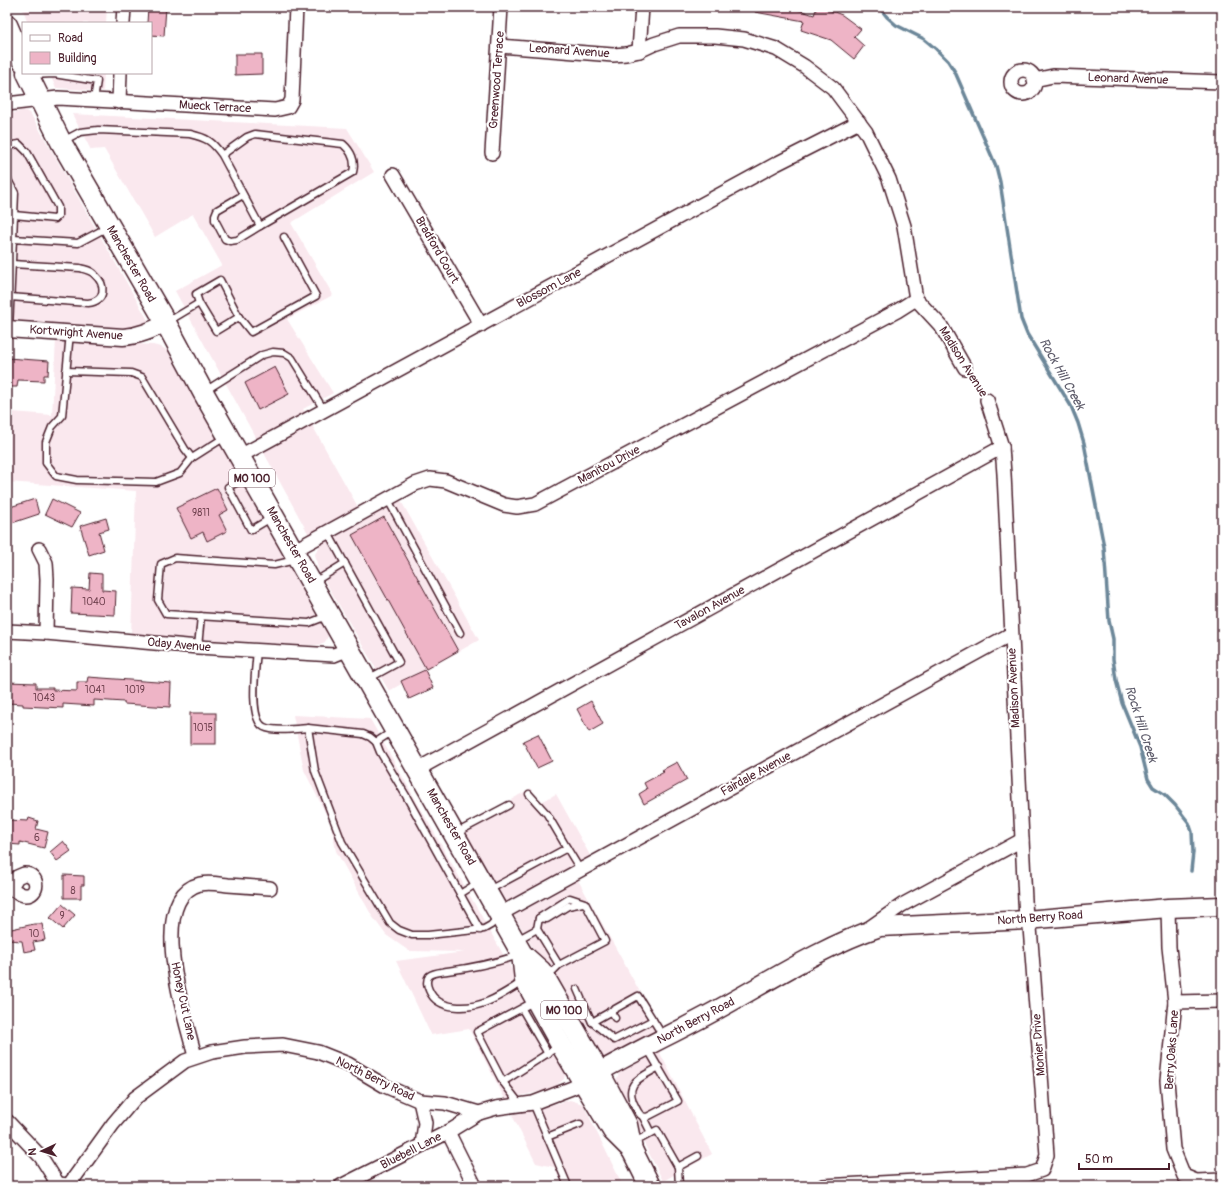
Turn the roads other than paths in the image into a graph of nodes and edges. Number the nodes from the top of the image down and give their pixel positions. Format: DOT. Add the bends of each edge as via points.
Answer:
graph roads {
  1 [pos="124,7"];
  2 [pos="296,7"];
  3 [pos="501,7"];
  4 [pos="642,7"];
  5 [pos="123,22"];
  6 [pos="13,34"];
  7 [pos="499,46"];
  8 [pos="639,51"];
  9 [pos="22,59"];
  10 [pos="28,74"];
  11 [pos="60,74"];
  12 [pos="120,74"];
  13 [pos="1034,80"];
  14 [pos="1222,82"];
  15 [pos="40,100"];
  16 [pos="94,100"];
  17 [pos="119,102"];
  18 [pos="7,104"];
  19 [pos="859,122"];
  20 [pos="61,142"];
  21 [pos="7,146"];
  22 [pos="492,153"];
  23 [pos="222,155"];
  24 [pos="393,175"];
  25 [pos="7,178"];
  26 [pos="243,195"];
  27 [pos="14,216"];
  28 [pos="110,226"];
  29 [pos="260,226"];
  30 [pos="284,237"];
  31 [pos="14,239"];
  32 [pos="12,264"];
  33 [pos="10,297"];
  34 [pos="916,299"];
  35 [pos="199,303"];
  36 [pos="239,317"];
  37 [pos="166,323"];
  38 [pos="481,325"];
  39 [pos="8,329"];
  40 [pos="70,332"];
  41 [pos="965,368"];
  42 [pos="66,371"];
  43 [pos="203,392"];
  44 [pos="987,400"];
  45 [pos="324,410"];
  46 [pos="228,435"];
  47 [pos="1002,447"];
  48 [pos="240,456"];
  49 [pos="192,458"];
  50 [pos="251,475"];
  51 [pos="387,498"];
  52 [pos="274,516"];
  53 [pos="326,531"];
  54 [pos="39,549"];
  55 [pos="296,555"];
  56 [pos="344,563"];
  57 [pos="312,583"];
  58 [pos="330,614"];
  59 [pos="201,616"];
  60 [pos="7,631"];
  61 [pos="46,633"];
  62 [pos="460,633"];
  63 [pos="1011,634"];
  64 [pos="198,647"];
  65 [pos="349,649"];
  66 [pos="257,650"];
  67 [pos="367,680"];
  68 [pos="308,728"];
  69 [pos="395,730"];
  70 [pos="376,742"];
  71 [pos="418,769"];
  72 [pos="529,794"];
  73 [pos="509,805"];
  74 [pos="455,834"];
  75 [pos="1022,840"];
  76 [pos="568,848"];
  77 [pos="581,870"];
  78 [pos="484,886"];
  79 [pos="270,888"];
  80 [pos="460,894"];
  81 [pos="1222,906"];
  82 [pos="1168,908"];
  83 [pos="500,914"];
  84 [pos="1026,920"];
  85 [pos="537,929"];
  86 [pos="480,930"];
  87 [pos="859,934"];
  88 [pos="519,948"];
  89 [pos="552,972"];
  90 [pos="525,980"];
  91 [pos="577,989"];
  92 [pos="1222,1001"];
  93 [pos="1175,1002"];
  94 [pos="529,1004"];
  95 [pos="584,1004"];
  96 [pos="610,1011"];
  97 [pos="566,1014"];
  98 [pos="615,1018"];
  99 [pos="653,1020"];
  100 [pos="592,1022"];
  101 [pos="663,1038"];
  102 [pos="646,1046"];
  103 [pos="554,1049"];
  104 [pos="195,1056"];
  105 [pos="659,1067"];
  106 [pos="592,1077"];
  107 [pos="503,1082"];
  108 [pos="420,1101"];
  109 [pos="527,1104"];
  110 [pos="479,1113"];
  111 [pos="630,1115"];
  112 [pos="643,1117"];
  113 [pos="7,1121"];
  114 [pos="580,1124"];
  115 [pos="448,1132"];
  116 [pos="651,1133"];
  117 [pos="547,1136"];
  118 [pos="422,1145"];
  119 [pos="631,1147"];
  120 [pos="698,1156"];
  121 [pos="678,1167"];
  122 [pos="1222,1180"];
  123 [pos="62,1185"];
  124 [pos="341,1186"];
  125 [pos="475,1186"];
  126 [pos="568,1186"];
  127 [pos="650,1186"];
  128 [pos="679,1186"];
  129 [pos="823,1186"];
  1 -- 5 [label="street"];
  2 -- 17 [label="street, Mueck Terrace" via="292,100 288,107 275,110"];
  3 -- 7 [label="street, Greenwood Terrace"];
  4 -- 8 [label="street"];
  6 -- 9 [label="main road, Manchester Road / MO 100"];
  7 -- 8 [label="street, Leonard Avenue" via="600,54"];
  7 -- 22 [label="street, Greenwood Terrace"];
  8 -- 19 [label="street" via="679,36 744,38 776,49 804,66 833,88"];
  10 -- 15 [label="main road, Manchester Road / MO 100"];
  11 -- 16 [label="lane" via="96,80"];
  12 -- 17 [label="street"];
  13 -- 14 [label="street, Leonard Avenue" via="1053,76"];
  15 -- 16 [label="street, Mueck Terrace"];
  15 -- 18 [label="street, Mueck Terrace"];
  15 -- 20 [label="main road, Manchester Road / MO 100"];
  16 -- 17 [label="street, Mueck Terrace"];
  19 -- 34 [label="street" via="889,179 904,226"];
  19 -- 38 [label="street, Blossom Lane" via="776,164"];
  20 -- 23 [label="lane" via="80,132 98,130 190,134 205,137"];
  20 -- 28 [label="main road, Manchester Road / MO 100"];
  21 -- 27 [label="lane" via="19,144 27,152 58,207 58,216 55,219"];
  23 -- 26 [label="lane"];
  23 -- 29 [label="lane" via="254,134 343,144 354,159 353,172"];
  24 -- 38 [label="street, Bradford Court"];
  25 -- 27 [label="lane" via="15,193"];
  26 -- 29 [label="lane"];
  26 -- 29 [label="lane" via="217,210 215,220 225,239 236,240"];
  27 -- 31 [label="lane"];
  28 -- 31 [label="lane" via="78,243"];
  28 -- 37 [label="main road, Manchester Road / MO 100"];
  30 -- 36 [label="lane" via="316,296 251,332"];
  31 -- 32 [label="lane"];
  32 -- 33 [label="lane"];
  32 -- 33 [label="lane" via="80,268 90,271 101,284 102,298 88,303"];
  33 -- 39 [label="lane"];
  34 -- 41 [label="street, Madison Avenue" via="941,326"];
  34 -- 51 [label="street, Manitou Drive" via="536,504 517,508 504,505 446,481 430,479"];
  35 -- 36 [label="lane" via="216,331"];
  35 -- 36 [label="lane" via="196,294 220,280"];
  35 -- 37 [label="lane"];
  37 -- 40 [label="street, Kortwright Avenue" via="129,336"];
  37 -- 43 [label="main road, Manchester Road / MO 100"];
  38 -- 45 [label="street, Blossom Lane"];
  39 -- 40 [label="street, Kortwright Avenue"];
  40 -- 42 [label="lane"];
  42 -- 49 [label="lane" via="131,373 142,378"];
  42 -- 49 [label="lane" via="62,416 52,427 46,442 46,463 56,476 77,480 156,482 180,473"];
  43 -- 45 [label="lane" via="262,355 284,352 292,358"];
  43 -- 46 [label="main road, Manchester Road / MO 100"];
  44 -- 47 [label="street, Madison Avenue"];
  45 -- 48 [label="street, Blossom Lane"];
  46 -- 48 [label="main road, Manchester Road / MO 100"];
  46 -- 49 [label="lane"];
  47 -- 63 [label="street, Madison Avenue"];
  47 -- 71 [label="street, Tavalon Avenue"];
  48 -- 50 [label="main road, Manchester Road / MO 100"];
  50 -- 52 [label="main road, Manchester Road / MO 100"];
  50 -- 52 [label="lane" via="228,487 251,530"];
  51 -- 53 [label="street, Manitou Drive"];
  51 -- 62 [label="lane"];
  52 -- 55 [label="main road, Manchester Road / MO 100"];
  53 -- 55 [label="street, Manitou Drive"];
  53 -- 56 [label="lane"];
  54 -- 61 [label="street" via="46,562"];
  55 -- 57 [label="main road, Manchester Road / MO 100"];
  55 -- 59 [label="lane" via="274,565 175,558 161,564 158,600 166,614"];
  56 -- 57 [label="lane"];
  56 -- 67 [label="lane" via="399,662"];
  57 -- 58 [label="main road, Manchester Road / MO 100"];
  58 -- 59 [label="lane" via="310,622"];
  58 -- 65 [label="main road, Manchester Road / MO 100"];
  59 -- 64 [label="lane"];
  60 -- 61 [label="street, Oday Avenue"];
  61 -- 64 [label="street, Oday Avenue"];
  63 -- 75 [label="street, Madison Avenue"];
  63 -- 77 [label="street, Fairdale Avenue"];
  64 -- 66 [label="street, Oday Avenue"];
  65 -- 66 [label="street, Oday Avenue" via="334,655"];
  65 -- 67 [label="main road, Manchester Road / MO 100"];
  66 -- 68 [label="lane" via="254,694 259,723 269,729"];
  67 -- 69 [label="main road, Manchester Road / MO 100"];
  68 -- 70 [label="lane" via="363,734"];
  68 -- 86 [label="lane" via="315,771 342,842 390,923 412,935"];
  69 -- 70 [label="lane"];
  69 -- 71 [label="main road, Manchester Road / MO 100"];
  70 -- 80 [label="lane"];
  71 -- 74 [label="main road, Manchester Road / MO 100"];
  72 -- 76 [label="lane" via="547,814"];
  73 -- 74 [label="lane"];
  74 -- 78 [label="main road, Manchester Road / MO 100"];
  75 -- 84 [label="street, Madison Avenue"];
  75 -- 87 [label="street, North Berry Road" via="902,905"];
  76 -- 77 [label="lane"];
  76 -- 78 [label="lane"];
  77 -- 83 [label="street, Fairdale Avenue"];
  78 -- 80 [label="lane"];
  78 -- 83 [label="main road, Manchester Road / MO 100"];
  79 -- 104 [label="street, Honey Cut Lane" via="201,884 184,893 176,908 172,934 174,967"];
  80 -- 86 [label="lane"];
  81 -- 82 [label="main road, North Berry Road"];
  82 -- 84 [label="main road, North Berry Road"];
  82 -- 93 [label="street, Berry Oaks Lane"];
  83 -- 86 [label="lane" via="491,925"];
  83 -- 88 [label="main road, Manchester Road / MO 100"];
  84 -- 87 [label="main road, North Berry Road" via="880,927"];
  84 -- 129 [label="street, Monier Drive" via="1030,927 1048,1155 1042,1170 1027,1175"];
  85 -- 88 [label="lane"];
  85 -- 89 [label="lane"];
  85 -- 89 [label="lane" via="539,918 547,919 568,906 584,903 605,941"];
  87 -- 101 [label="main road, North Berry Road"];
  88 -- 89 [label="main road, Manchester Road / MO 100" via="541,971"];
  88 -- 90 [label="main road, Manchester Road / MO 100"];
  88 -- 90 [label="lane" via="499,962 436,973 429,976 427,986 433,997 441,1003 446,1006 457,1006 490,1001"];
  89 -- 97 [label="main road, Manchester Road / MO 100"];
  90 -- 94 [label="main road, Manchester Road / MO 100"];
  91 -- 95 [label="lane"];
  92 -- 93 [label="street, Berry Oaks Lane"];
  93 -- 122 [label="street, Berry Oaks Lane" via="1167,1081 1173,1149 1184,1176 1196,1181"];
  94 -- 103 [label="main road, Manchester Road / MO 100"];
  94 -- 107 [label="lane" via="478,1032"];
  95 -- 97 [label="lane"];
  95 -- 100 [label="lane"];
  96 -- 98 [label="lane"];
  96 -- 99 [label="lane" via="638,996"];
  96 -- 100 [label="lane"];
  97 -- 106 [label="main road, Manchester Road / MO 100"];
  99 -- 100 [label="lane" via="628,1030 614,1040"];
  99 -- 101 [label="lane"];
  101 -- 102 [label="main road, North Berry Road"];
  102 -- 105 [label="lane"];
  102 -- 106 [label="main road, North Berry Road"];
  103 -- 106 [label="main road, Manchester Road / MO 100"];
  103 -- 107 [label="lane"];
  104 -- 108 [label="street, North Berry Road" via="246,1047 283,1045 318,1052 348,1064 385,1086"];
  104 -- 123 [label="street, North Berry Road" via="134,1098"];
  105 -- 111 [label="lane" via="632,1085"];
  105 -- 112 [label="lane" via="678,1100 648,1117"];
  106 -- 109 [label="street, North Berry Road" via="572,1088"];
  106 -- 111 [label="main road, Manchester Road / MO 100"];
  106 -- 119 [label="main road, Manchester Road / MO 100" via="613,1131"];
  107 -- 109 [label="lane"];
  108 -- 110 [label="street, North Berry Road" via="445,1103"];
  108 -- 118 [label="street" via="425,1123"];
  109 -- 110 [label="street, North Berry Road"];
  109 -- 117 [label="lane"];
  110 -- 115 [label="street, Bluebell Lane"];
  111 -- 112 [label="lane"];
  111 -- 119 [label="main road, Manchester Road / MO 100" via="627,1125"];
  112 -- 116 [label="lane"];
  113 -- 123 [label="street" via="41,1157"];
  114 -- 117 [label="lane"];
  115 -- 118 [label="street, Bluebell Lane"];
  115 -- 125 [label="street"];
  116 -- 119 [label="lane"];
  116 -- 121 [label="lane" via="657,1130"];
  117 -- 126 [label="lane"];
  118 -- 124 [label="street, Bluebell Lane"];
  119 -- 127 [label="main road, Manchester Road / MO 100"];
  120 -- 121 [label="lane"];
  121 -- 128 [label="lane"];
}
